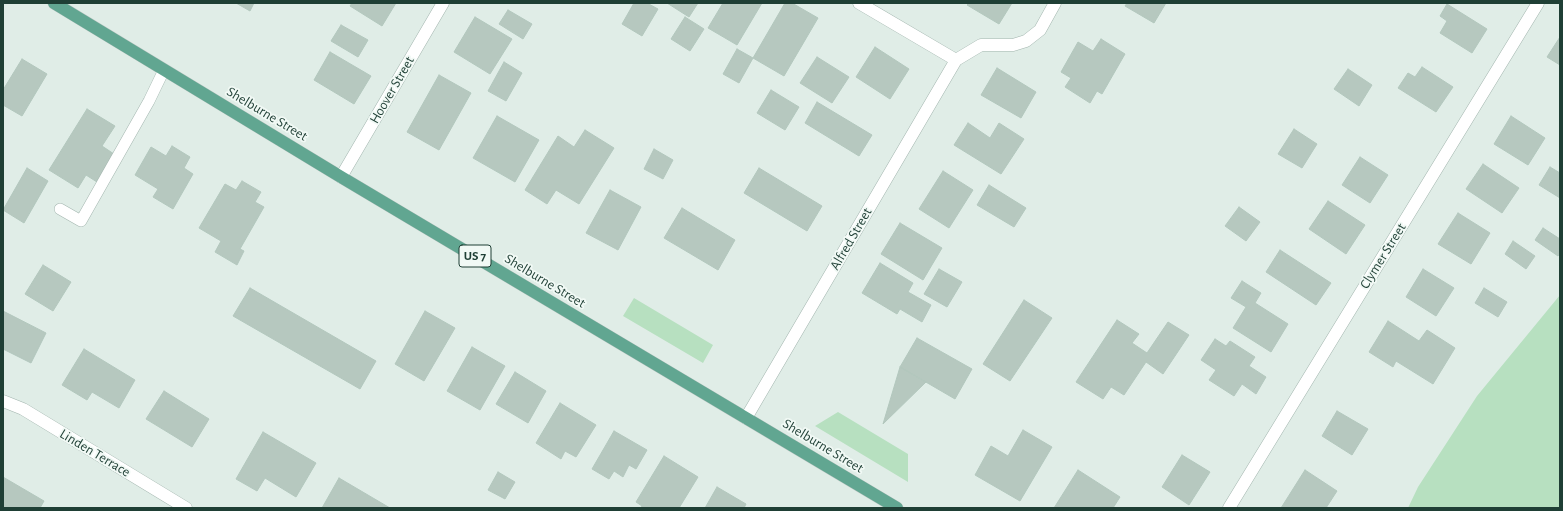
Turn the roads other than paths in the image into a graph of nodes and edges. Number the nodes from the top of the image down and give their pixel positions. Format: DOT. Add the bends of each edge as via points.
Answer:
graph roads {
  1 [pos="54,3"];
  2 [pos="443,3"];
  3 [pos="859,3"];
  4 [pos="1055,3"];
  5 [pos="1538,3"];
  6 [pos="956,60"];
  7 [pos="164,70"];
  8 [pos="342,177"];
  9 [pos="60,209"];
  10 [pos="3,402"];
  11 [pos="746,418"];
  12 [pos="186,508"];
  13 [pos="897,508"];
  14 [pos="1229,508"];
  1 -- 7 [label="main road, Shelburne Street / US 7"];
  2 -- 8 [label="street, Hoover Street"];
  3 -- 6 [label="street"];
  4 -- 6 [label="street" via="1040,30 1026,41 1013,45 981,45"];
  5 -- 14 [label="street, Clymer Street"];
  6 -- 11 [label="street, Alfred Street"];
  7 -- 8 [label="main road, Shelburne Street / US 7"];
  7 -- 9 [label="lane" via="81,221"];
  8 -- 11 [label="main road, Shelburne Street / US 7"];
  10 -- 12 [label="street, Linden Terrace" via="23,409"];
  11 -- 13 [label="main road, Shelburne Street / US 7"];
}
